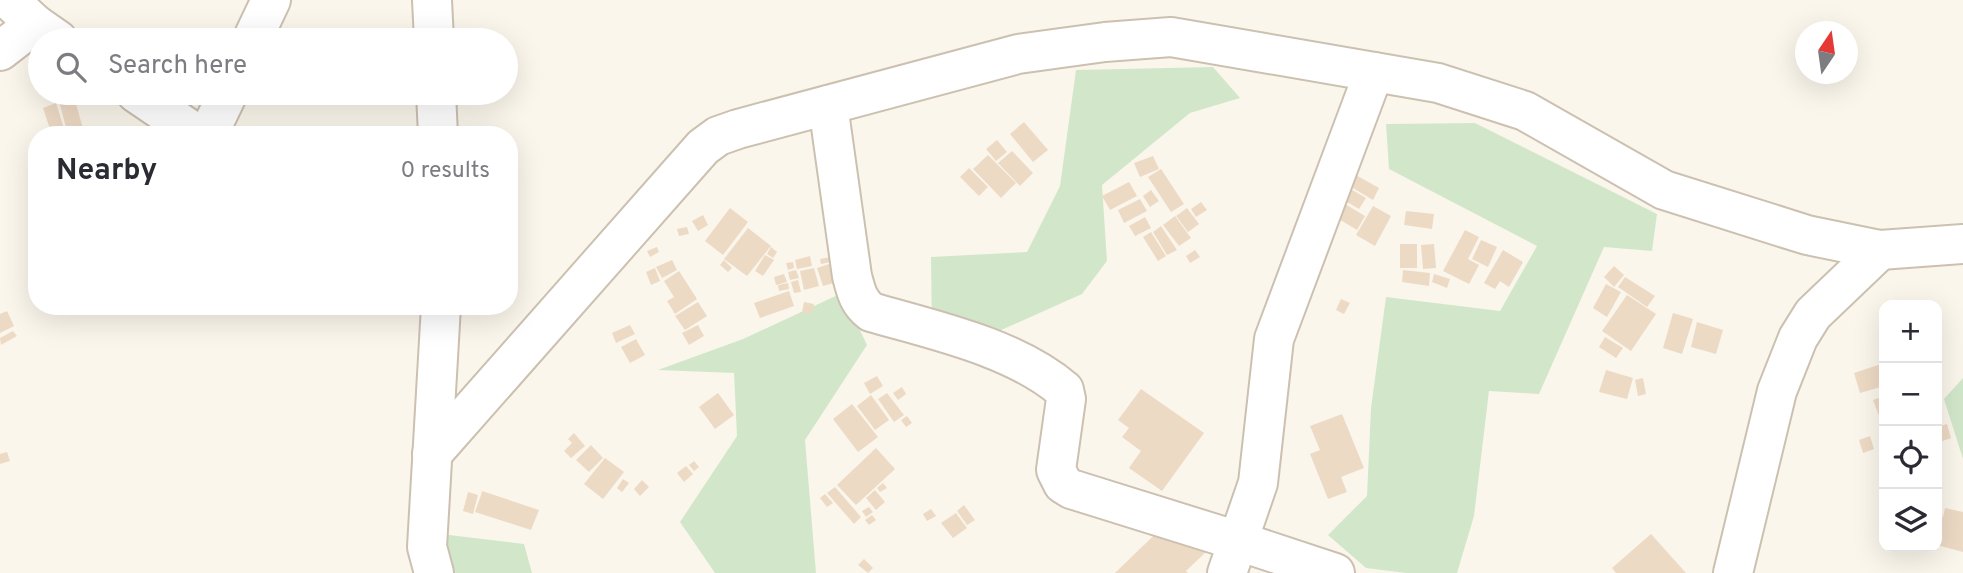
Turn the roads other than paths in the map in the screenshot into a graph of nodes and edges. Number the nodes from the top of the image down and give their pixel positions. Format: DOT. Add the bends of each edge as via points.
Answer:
graph roads {
  1 [pos="271,0"];
  2 [pos="432,0"];
  3 [pos="34,21"];
  4 [pos="258,28"];
  5 [pos="433,28"];
  6 [pos="0,51"];
  7 [pos="1374,72"];
  8 [pos="154,105"];
  9 [pos="222,105"];
  10 [pos="437,105"];
  11 [pos="828,105"];
  12 [pos="185,126"];
  13 [pos="212,126"];
  14 [pos="438,126"];
  15 [pos="1963,244"];
  16 [pos="1880,250"];
  17 [pos="440,315"];
  18 [pos="432,454"];
  19 [pos="1232,557"];
  20 [pos="435,573"];
  21 [pos="1335,573"];
  22 [pos="1732,573"];
  1 -- 4 [label="street"];
  2 -- 5 [label="street"];
  3 -- 6 [label="street"];
  7 -- 11 [label="street" via="1171,37 1018,54"];
  7 -- 16 [label="street" via="1438,83 1525,111 1664,190 1807,236"];
  7 -- 19 [label="street" via="1274,339 1258,483"];
  8 -- 12 [label="street"];
  9 -- 13 [label="street"];
  10 -- 14 [label="street"];
  11 -- 18 [label="street" via="738,128 703,147"];
  11 -- 19 [label="street" via="852,276 863,306 978,343 1048,377 1065,390 1056,470 1063,484"];
  15 -- 16 [label="street"];
  16 -- 22 [label="street" via="1813,314 1798,338 1777,391"];
  17 -- 18 [label="street"];
  18 -- 20 [label="street" via="427,547"];
  19 -- 21 [label="street"];
}
